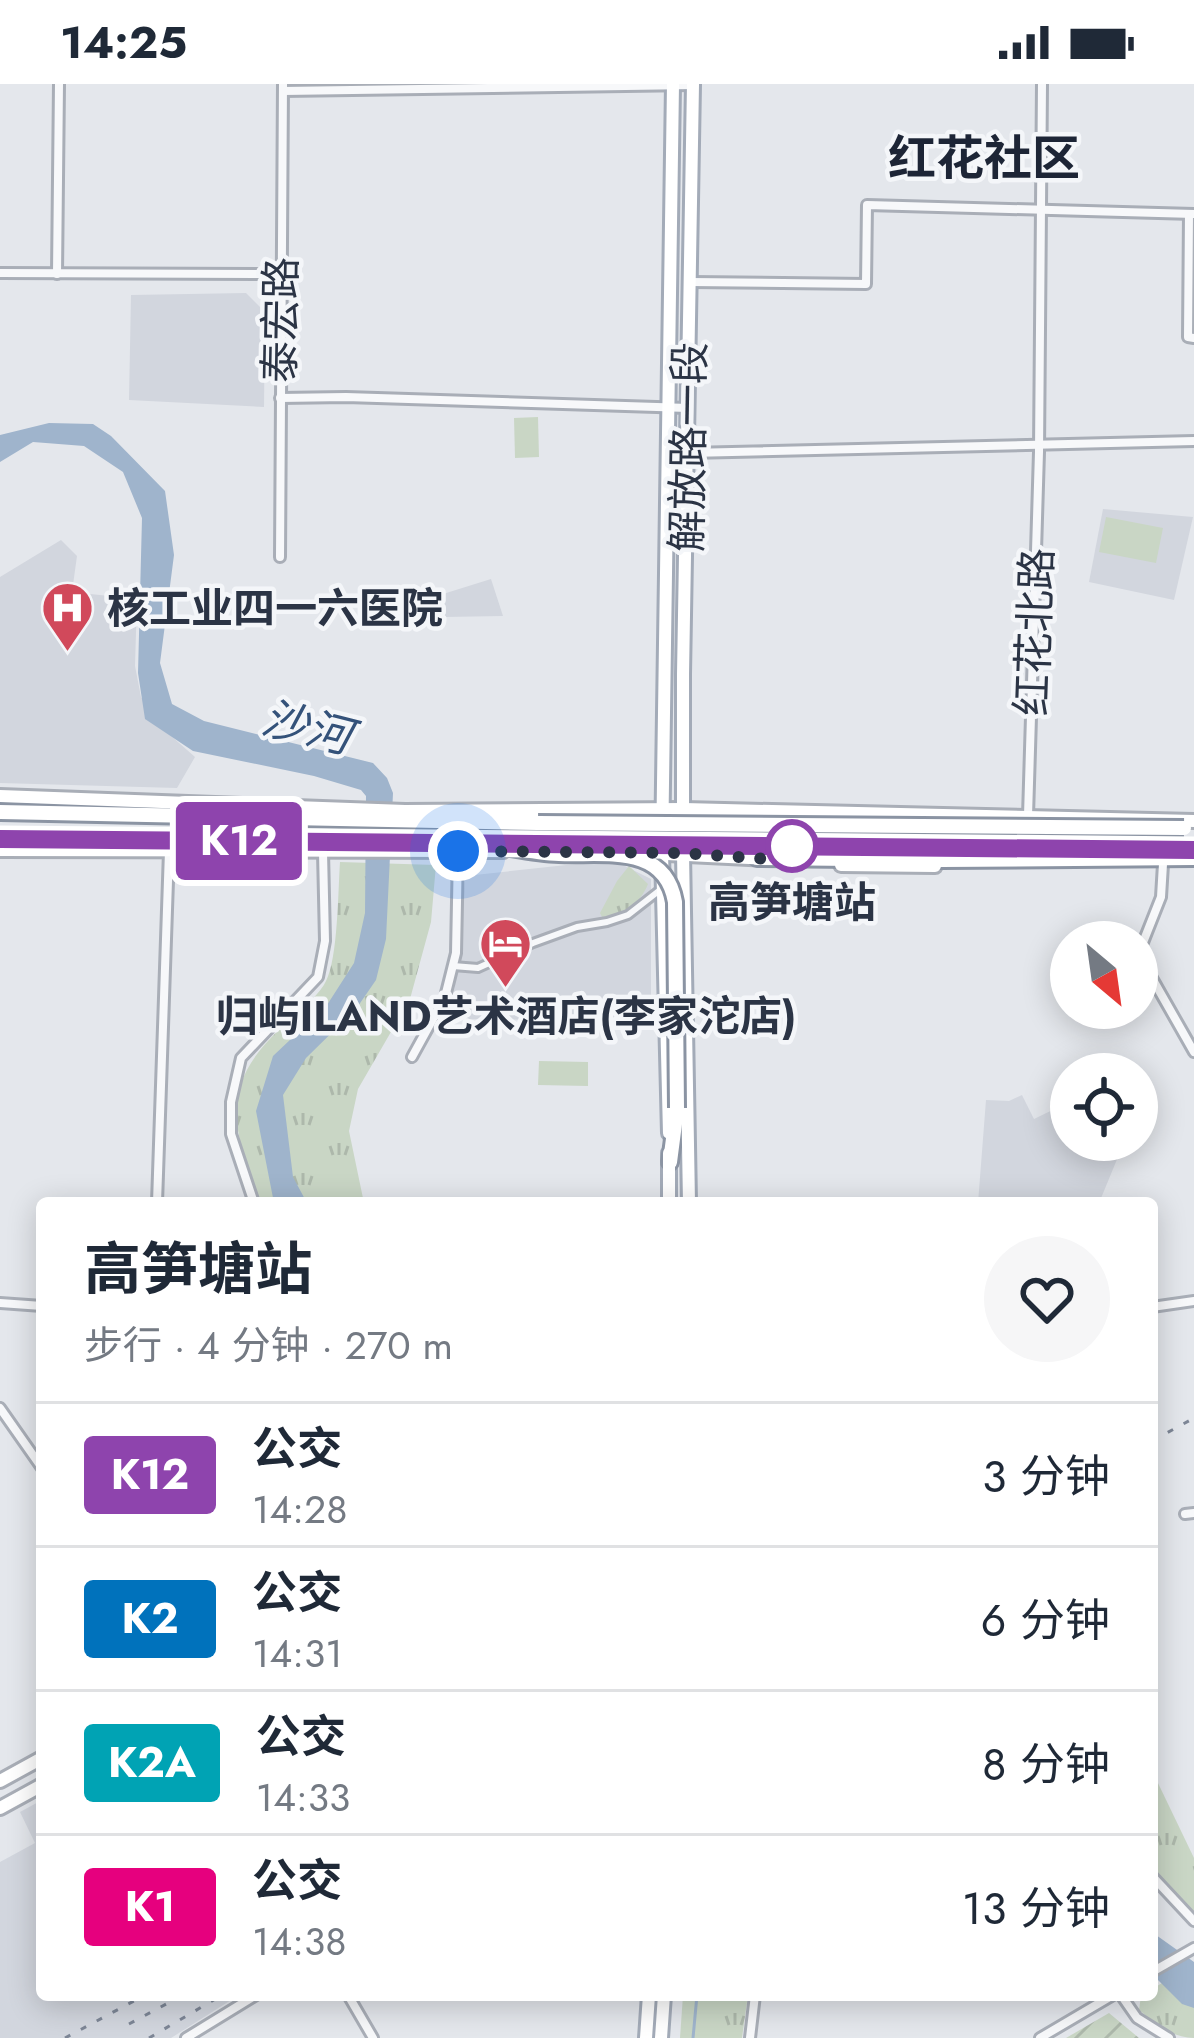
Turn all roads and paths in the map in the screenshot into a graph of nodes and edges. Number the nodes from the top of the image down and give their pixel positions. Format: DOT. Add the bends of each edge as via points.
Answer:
graph roads {
  1 [pos="59,84"];
  2 [pos="1042,84"];
  3 [pos="673,85"];
  4 [pos="693,85"];
  5 [pos="283,87"];
  6 [pos="1041,211"];
  7 [pos="1192,214"];
  8 [pos="0,273"];
  9 [pos="57,274"];
  10 [pos="281,274"];
  11 [pos="691,283"];
  12 [pos="1194,338"];
  13 [pos="280,398"];
  14 [pos="669,406"];
  15 [pos="688,408"];
  16 [pos="1194,441"];
  17 [pos="1040,446"];
  18 [pos="689,453"];
  19 [pos="280,557"];
  20 [pos="0,799"];
  21 [pos="663,809"];
  22 [pos="684,809"];
  23 [pos="0,812"];
  24 [pos="33,812"];
  25 [pos="1028,818"];
  26 [pos="1194,825"];
  27 [pos="0,839"];
  28 [pos="485,844"];
  29 [pos="0,850"];
  30 [pos="169,851"];
  31 [pos="458,851"];
  32 [pos="323,852"];
  33 [pos="662,853"];
  34 [pos="683,853"];
  35 [pos="757,858"];
  36 [pos="1194,858"];
  37 [pos="1163,864"];
  38 [pos="663,889"];
  39 [pos="452,966"];
  40 [pos="1194,1052"];
  41 [pos="412,1057"];
  42 [pos="670,1162"];
  43 [pos="157,1197"];
  44 [pos="252,1197"];
  45 [pos="669,1197"];
  46 [pos="689,1197"];
  47 [pos="1194,1300"];
  48 [pos="0,1303"];
  49 [pos="36,1306"];
  50 [pos="1158,1306"];
  51 [pos="0,1408"];
  52 [pos="36,1459"];
  53 [pos="36,1761"];
  54 [pos="0,1781"];
  55 [pos="36,1788"];
  56 [pos="0,1808"];
  57 [pos="1158,1882"];
  58 [pos="1194,1921"];
  59 [pos="1194,1948"];
  60 [pos="1158,1969"];
  61 [pos="246,2001"];
  62 [pos="351,2001"];
  63 [pos="649,2001"];
  64 [pos="664,2001"];
  65 [pos="754,2001"];
  66 [pos="1106,2001"];
  67 [pos="1122,2001"];
  68 [pos="186,2038"];
  69 [pos="373,2038"];
  70 [pos="646,2038"];
  71 [pos="662,2038"];
  72 [pos="750,2038"];
  73 [pos="1040,2038"];
  74 [pos="1169,2038"];
  1 -- 9 [label="street"];
  2 -- 6 [label="street, 红花北路"];
  3 -- 4 [label="street"];
  3 -- 5 [label="street"];
  3 -- 14 [label="main road, 解放路一段"];
  4 -- 11 [label="main road, 解放路一段"];
  5 -- 10 [label="street, 泰宏路"];
  6 -- 7 [label="street"];
  6 -- 11 [label="street" via="867,206 866,284"];
  6 -- 17 [label="street, 红花北路"];
  7 -- 12 [label="street"];
  8 -- 9 [label="street"];
  9 -- 10 [label="street"];
  10 -- 13 [label="street, 泰宏路"];
  11 -- 15 [label="main road, 解放路一段"];
  13 -- 14 [label="street"];
  13 -- 19 [label="street, 泰宏路"];
  14 -- 15 [label="street"];
  14 -- 21 [label="main road, 解放路一段"];
  15 -- 18 [label="main road, 解放路一段"];
  16 -- 17 [label="street"];
  17 -- 18 [label="street"];
  17 -- 25 [label="street, 红花北路"];
  18 -- 22 [label="main road, 解放路一段"];
  20 -- 21 [label="main road"];
  20 -- 24 [label="highway"];
  21 -- 22 [label="main road"];
  21 -- 33 [label="main road, 解放路一段"];
  22 -- 25 [label="main road"];
  22 -- 34 [label="main road, 解放路一段"];
  23 -- 24 [label="highway"];
  24 -- 26 [label="highway, bridge"];
  25 -- 26 [label="main road"];
  27 -- 28 [label="highway"];
  28 -- 36 [label="highway, bridge"];
  28 -- 42 [label="highway, bridge" via="632,856 669,879 677,1108"];
  29 -- 30 [label="main road"];
  30 -- 32 [label="main road"];
  30 -- 43 [label="street"];
  31 -- 32 [label="main road"];
  31 -- 33 [label="main road"];
  31 -- 39 [label="street"];
  32 -- 44 [label="street" via="318,977 242,1058 231,1102 231,1134"];
  33 -- 34 [label="main road"];
  33 -- 38 [label="main road, 解放路一段"];
  34 -- 35 [label="main road"];
  34 -- 46 [label="main road, 解放路一段"];
  35 -- 36 [label="highway, bridge"];
  35 -- 37 [label="main road" via="868,867"];
  36 -- 37 [label="main road"];
  37 -- 40 [label="street" via="1144,964"];
  38 -- 39 [label="street" via="628,915 478,968"];
  38 -- 42 [label="main road, 解放路一段"];
  39 -- 41 [label="street" via="445,997"];
  42 -- 45 [label="main road, 解放路一段"];
  47 -- 50 [label="street"];
  48 -- 49 [label="street"];
  51 -- 52 [label="street"];
  53 -- 54 [label="main road"];
  55 -- 56 [label="main road"];
  57 -- 58 [label="street"];
  59 -- 60 [label="street"];
  61 -- 68 [label="street"];
  62 -- 69 [label="street"];
  63 -- 70 [label="main road"];
  64 -- 71 [label="main road"];
  65 -- 72 [label="street"];
  66 -- 73 [label="street"];
  67 -- 74 [label="street"];
}
